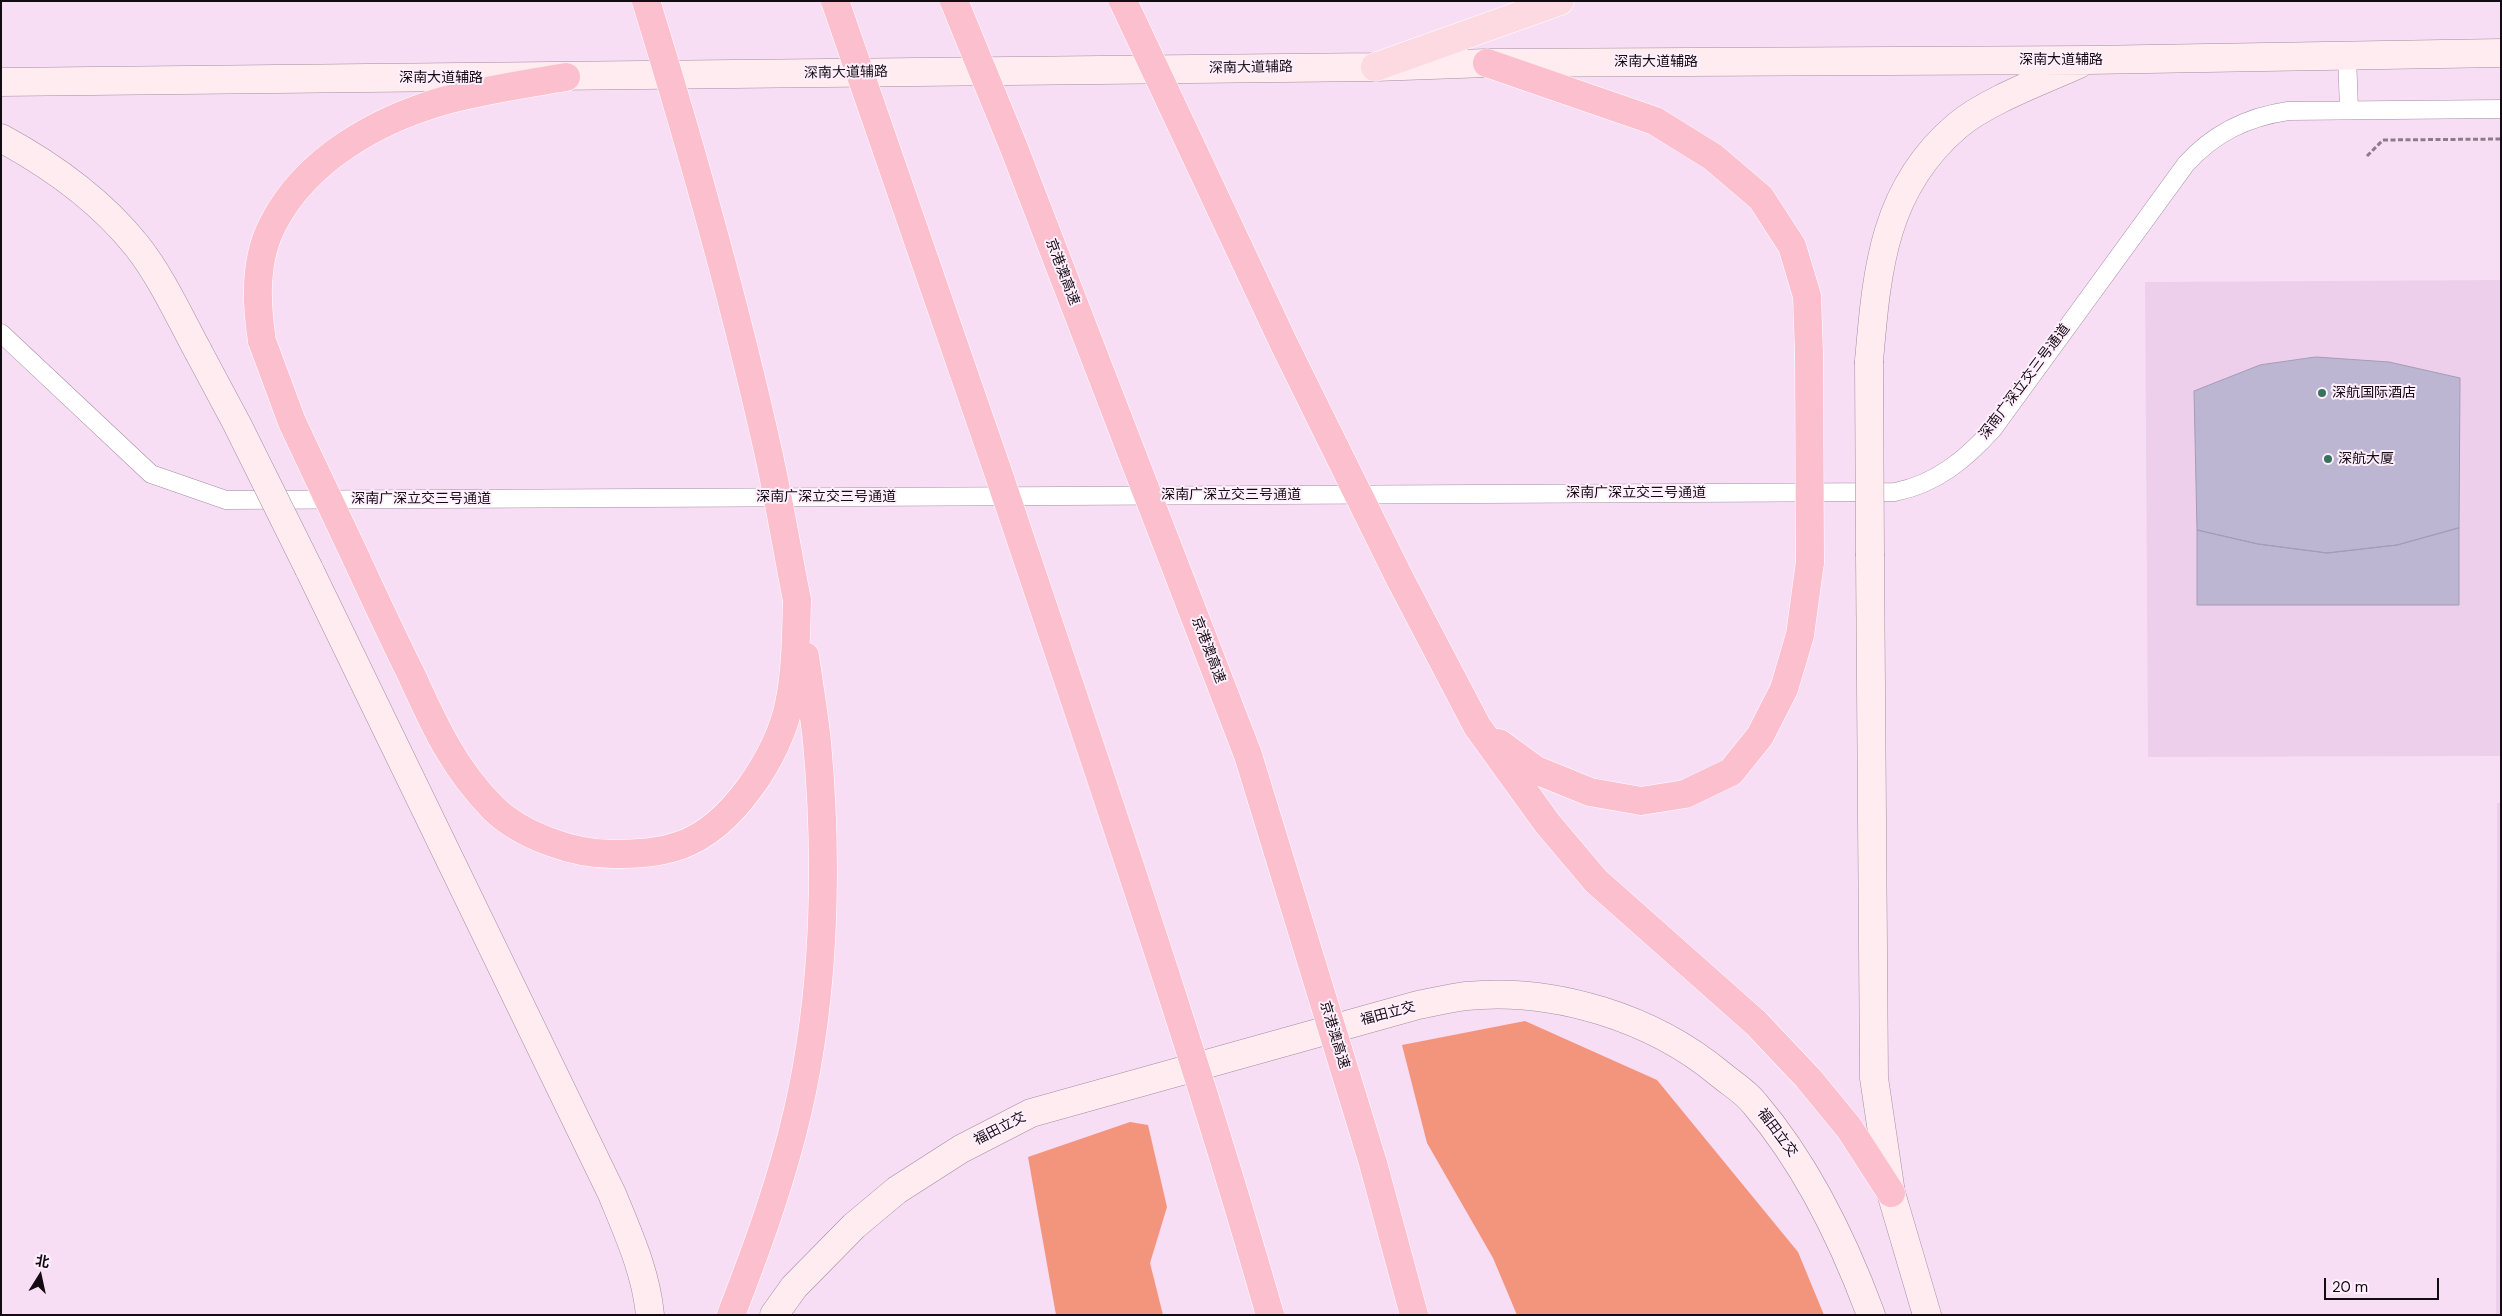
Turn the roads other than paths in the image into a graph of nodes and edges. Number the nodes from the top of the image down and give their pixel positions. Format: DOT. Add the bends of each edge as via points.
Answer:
graph roads {
  1 [pos="646,1"];
  2 [pos="835,1"];
  3 [pos="954,1"];
  4 [pos="1123,1"];
  5 [pos="1560,1"];
  6 [pos="2501,53"];
  7 [pos="2347,56"];
  8 [pos="2089,60"];
  9 [pos="1487,63"];
  10 [pos="1375,67"];
  11 [pos="566,77"];
  12 [pos="1,82"];
  13 [pos="2501,108"];
  14 [pos="2349,109"];
  15 [pos="1,138"];
  16 [pos="1,333"];
  17 [pos="797,600"];
  18 [pos="1477,726"];
  19 [pos="1891,1193"];
  20 [pos="650,1315"];
  21 [pos="731,1315"];
  22 [pos="774,1315"];
  23 [pos="1270,1315"];
  24 [pos="1414,1315"];
  25 [pos="1871,1315"];
  26 [pos="1927,1315"];
  1 -- 17 [label="highway, bridge" via="688,138 747,363"];
  2 -- 23 [label="highway, bridge" via="1144,905"];
  3 -- 24 [label="highway, 京港澳高速, bridge" via="1248,754 1373,1163"];
  4 -- 18 [label="highway, bridge" via="1284,344 1399,578"];
  5 -- 10 [label="main road"];
  6 -- 7 [label="main road, 深南大道辅路"];
  7 -- 8 [label="main road, 深南大道辅路"];
  7 -- 14 [label="lane"];
  8 -- 9 [label="main road, 深南大道辅路"];
  8 -- 19 [label="main road, bridge" via="2000,100 1958,125 1920,165 1898,204 1883,249 1875,289 1869,360 1874,1078"];
  9 -- 10 [label="main road, 深南大道辅路"];
  9 -- 18 [label="highway, bridge" via="1655,121 1713,157 1761,198 1792,246 1806,296 1810,562 1800,634 1784,689 1760,736 1730,772 1685,794 1641,801 1590,792 1536,770"];
  10 -- 11 [label="main road, 深南大道辅路"];
  11 -- 12 [label="main road, 深南大道辅路"];
  11 -- 17 [label="highway, bridge" via="443,101 399,116 356,138 318,167 292,194 273,223 263,252 257,309 262,341 292,422 438,732 465,777 496,811 527,831 562,846 603,854 644,854 682,845 712,827 737,803 758,777 789,706 796,660"];
  13 -- 14 [label="lane, 深南广深立交三号通道"];
  14 -- 16 [label="lane, 深南广深立交三号通道" via="2267,114 2227,129 2198,151 1975,449 1934,479 1912,489 1895,492 226,500 151,474"];
  15 -- 20 [label="main road, bridge" via="49,166 96,204 136,246 160,281 237,424 309,569 612,1194 633,1244 648,1293"];
  17 -- 21 [label="highway" via="817,741 824,862 820,954 798,1110 768,1217"];
  18 -- 19 [label="highway" via="1547,823 1596,881 1756,1023 1808,1078 1849,1128"];
  19 -- 26 [label="main road"];
  22 -- 25 [label="main road, 福田立交" via="801,1280 854,1226 897,1190 961,1149 1031,1113 1418,1005 1467,996 1529,996 1597,1009 1653,1030 1705,1062 1754,1102 1797,1158 1854,1267"];
}
